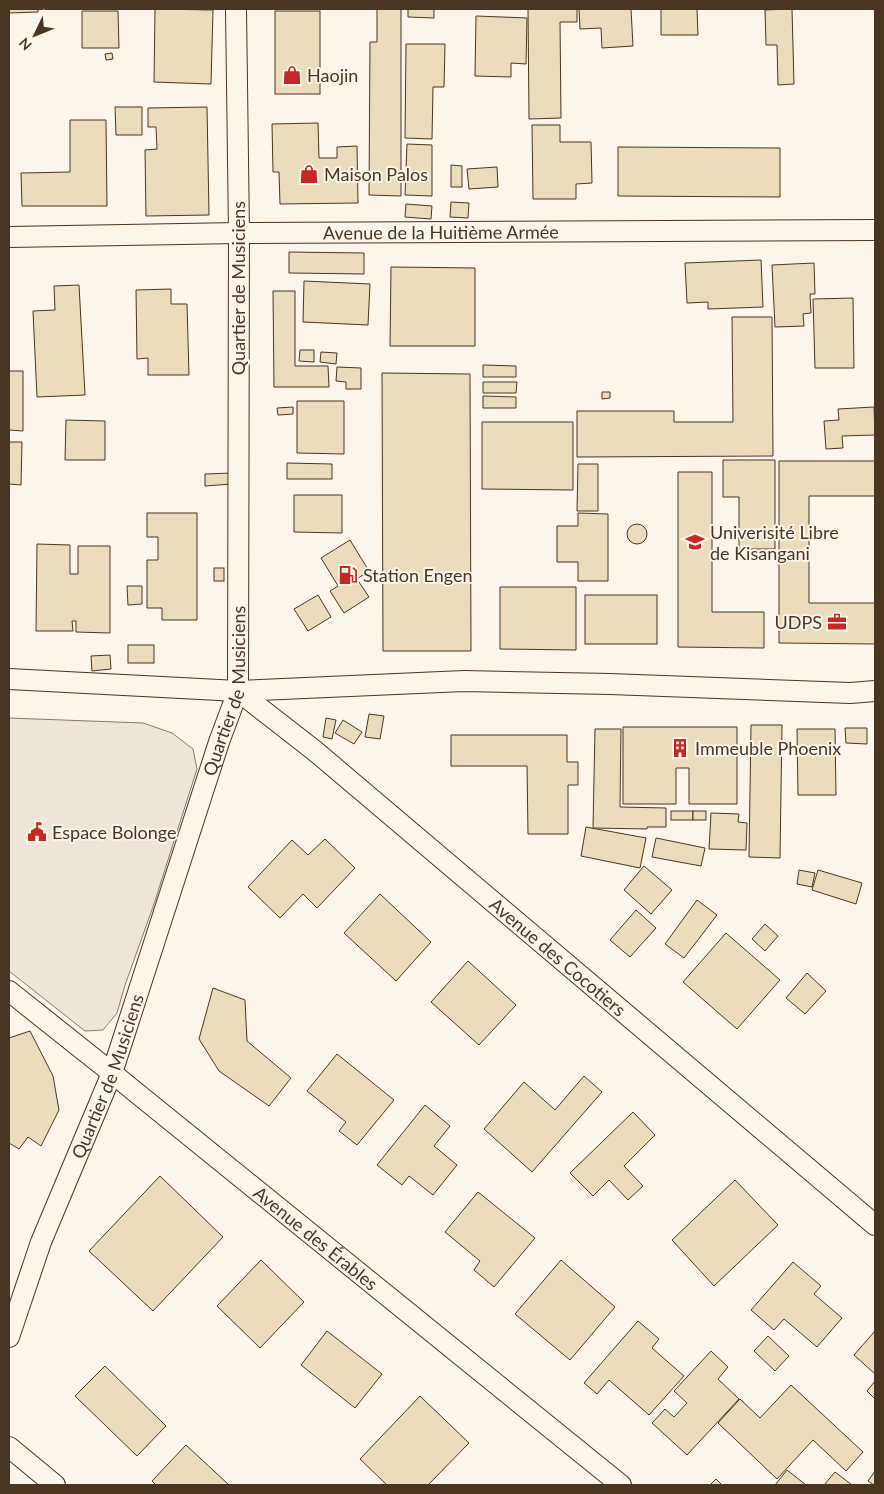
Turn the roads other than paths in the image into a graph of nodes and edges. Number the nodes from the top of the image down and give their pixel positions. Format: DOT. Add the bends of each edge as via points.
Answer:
graph roads {
  1 [pos="236,9"];
  2 [pos="875,230"];
  3 [pos="239,233"];
  4 [pos="9,237"];
  5 [pos="9,679"];
  6 [pos="238,691"];
  7 [pos="875,691"];
  8 [pos="9,991"];
  9 [pos="112,1073"];
  10 [pos="875,1225"];
  11 [pos="9,1337"];
  12 [pos="9,1447"];
  13 [pos="55,1485"];
  14 [pos="621,1485"];
  1 -- 3 [label="street, Quartier de Musiciens"];
  2 -- 3 [label="street, Avenue de la Huitième Armée"];
  3 -- 4 [label="street, Avenue de la Huitième Armée"];
  3 -- 6 [label="street, Quartier de Musiciens"];
  5 -- 6 [label="street"];
  6 -- 7 [label="street" via="464,681 850,693"];
  6 -- 9 [label="street, Quartier de Musiciens"];
  6 -- 10 [label="street, Avenue des Cocotiers" via="322,758"];
  8 -- 9 [label="street, Avenue des Érables"];
  9 -- 11 [label="street, Quartier de Musiciens" via="40,1242"];
  9 -- 14 [label="street, Avenue des Érables"];
  12 -- 13 [label="street"];
}
